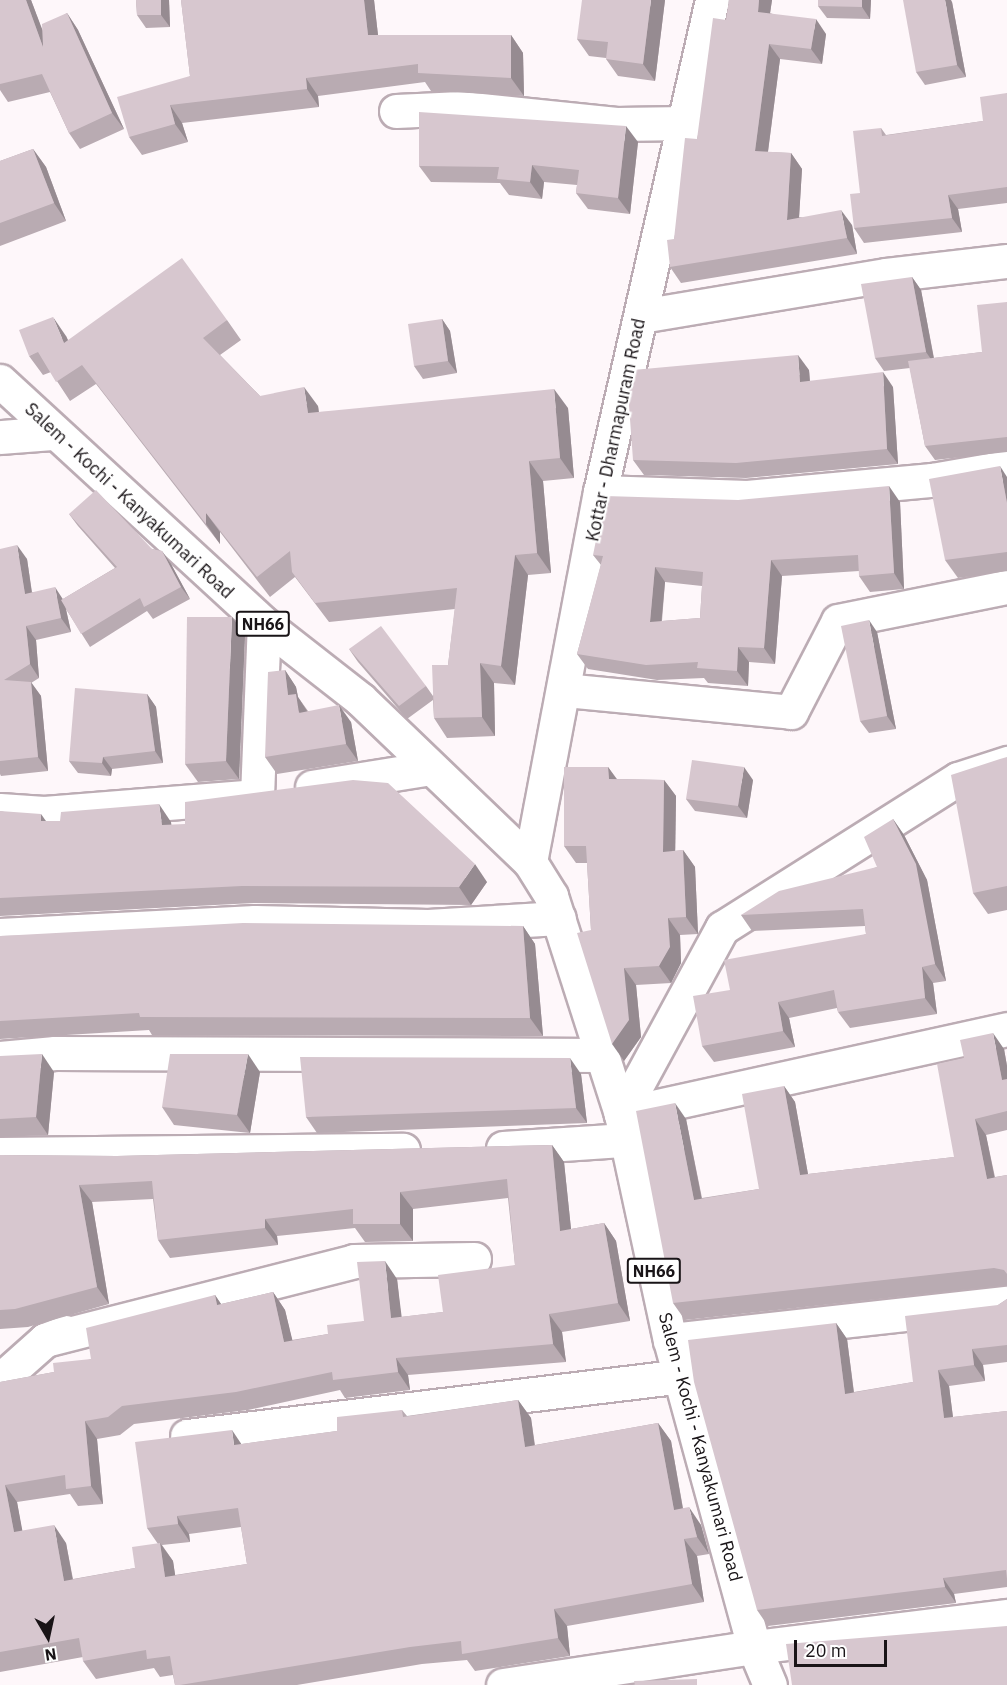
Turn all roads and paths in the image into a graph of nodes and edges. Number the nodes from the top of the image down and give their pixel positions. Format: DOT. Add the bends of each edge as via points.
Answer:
graph roads {
  1 [pos="712,0"];
  2 [pos="396,111"];
  3 [pos="687,123"];
  4 [pos="1007,261"];
  5 [pos="641,316"];
  6 [pos="0,381"];
  7 [pos="52,433"];
  8 [pos="0,437"];
  9 [pos="1007,467"];
  10 [pos="600,492"];
  11 [pos="1007,587"];
  12 [pos="264,624"];
  13 [pos="564,690"];
  14 [pos="1007,764"];
  15 [pos="430,768"];
  16 [pos="257,796"];
  17 [pos="0,810"];
  18 [pos="530,862"];
  19 [pos="559,918"];
  20 [pos="0,935"];
  21 [pos="1007,1029"];
  22 [pos="602,1055"];
  23 [pos="0,1058"];
  24 [pos="622,1127"];
  25 [pos="432,1150"];
  26 [pos="467,1150"];
  27 [pos="0,1154"];
  28 [pos="474,1259"];
  29 [pos="1007,1303"];
  30 [pos="115,1312"];
  31 [pos="45,1340"];
  32 [pos="670,1340"];
  33 [pos="680,1376"];
  34 [pos="0,1380"];
  35 [pos="161,1440"];
  36 [pos="1007,1616"];
  37 [pos="754,1647"];
  38 [pos="503,1685"];
  39 [pos="770,1685"];
  1 -- 3 [label="main road, Kottar - Dharmapuram Road"];
  2 -- 3 [label="main road" via="461,108 616,124"];
  3 -- 5 [label="main road, Kottar - Dharmapuram Road"];
  4 -- 5 [label="main road" via="886,275"];
  5 -- 10 [label="main road, Kottar - Dharmapuram Road"];
  6 -- 7 [label="main road, Salem - Kochi - Kanyakumari Road / NH66"];
  7 -- 8 [label="main road"];
  7 -- 12 [label="main road, Salem - Kochi - Kanyakumari Road / NH66"];
  9 -- 10 [label="main road" via="932,480 747,496"];
  10 -- 13 [label="main road, Kottar - Dharmapuram Road"];
  11 -- 13 [label="main road" via="838,621 791,712"];
  12 -- 15 [label="main road, Salem - Kochi - Kanyakumari Road / NH66" via="360,699"];
  12 -- 16 [label="main road"];
  13 -- 18 [label="main road, Kottar - Dharmapuram Road"];
  14 -- 24 [label="main road" via="958,779 722,928"];
  15 -- 16 [label="main road"];
  15 -- 18 [label="main road, Salem - Kochi - Kanyakumari Road / NH66"];
  16 -- 17 [label="main road" via="44,813"];
  18 -- 19 [label="main road, Salem - Kochi - Kanyakumari Road / NH66"];
  19 -- 20 [label="main road" via="428,926 255,922"];
  19 -- 22 [label="main road, Salem - Kochi - Kanyakumari Road / NH66"];
  21 -- 24 [label="main road"];
  22 -- 23 [label="main road" via="55,1053"];
  22 -- 24 [label="main road, Salem - Kochi - Kanyakumari Road / NH66"];
  24 -- 26 [label="main road"];
  24 -- 32 [label="main road, Salem - Kochi - Kanyakumari Road / NH66"];
  25 -- 27 [label="main road"];
  28 -- 31 [label="main road" via="354,1261"];
  29 -- 32 [label="main road"];
  30 -- 31 [label="main road"];
  31 -- 34 [label="main road"];
  32 -- 33 [label="main road, Salem - Kochi - Kanyakumari Road / NH66"];
  33 -- 35 [label="main road"];
  33 -- 37 [label="main road, Salem - Kochi - Kanyakumari Road / NH66"];
  36 -- 37 [label="main road"];
  37 -- 38 [label="main road"];
  37 -- 39 [label="main road, Salem - Kochi - Kanyakumari Road / NH66"];
}
